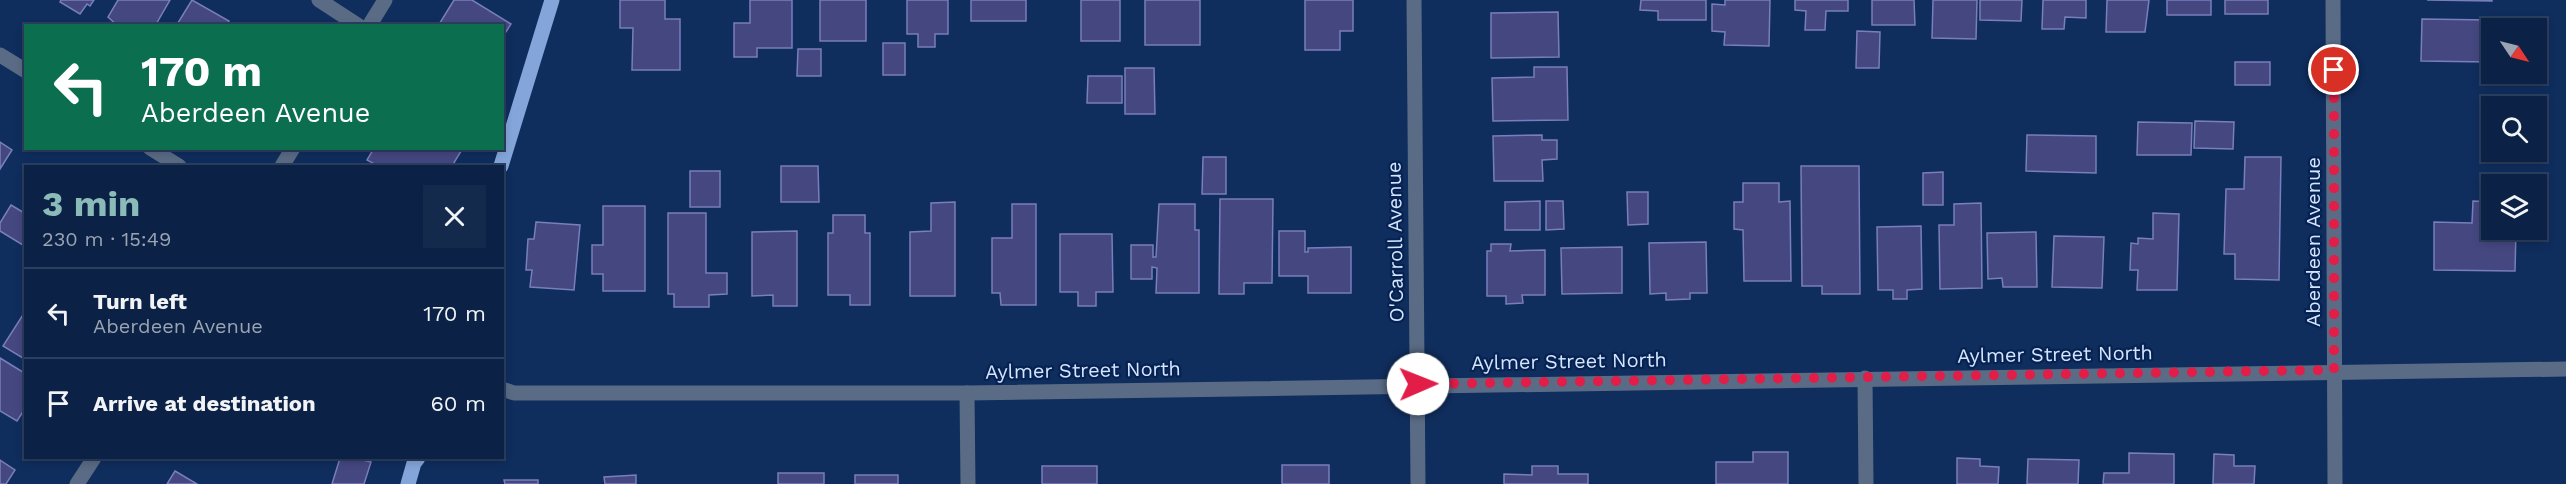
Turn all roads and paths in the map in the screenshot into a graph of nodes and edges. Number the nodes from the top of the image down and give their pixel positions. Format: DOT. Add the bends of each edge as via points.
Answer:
graph roads {
  1 [pos="319,0"];
  2 [pos="385,0"];
  3 [pos="552,0"];
  4 [pos="1414,0"];
  5 [pos="2333,0"];
  6 [pos="356,24"];
  7 [pos="370,24"];
  8 [pos="0,55"];
  9 [pos="24,70"];
  10 [pos="153,150"];
  11 [pos="292,150"];
  12 [pos="177,165"];
  13 [pos="283,165"];
  14 [pos="501,165"];
  15 [pos="2566,369"];
  16 [pos="2334,370"];
  17 [pos="1865,378"];
  18 [pos="1418,384"];
  19 [pos="504,389"];
  20 [pos="968,393"];
  21 [pos="93,459"];
  22 [pos="415,459"];
  23 [pos="76,484"];
  24 [pos="408,484"];
  25 [pos="968,484"];
  26 [pos="1418,484"];
  27 [pos="1866,484"];
  28 [pos="2335,484"];
  1 -- 6 [label="street"];
  2 -- 7 [label="street"];
  3 -- 14 [label="main road"];
  4 -- 18 [label="street, O'Carroll Avenue"];
  5 -- 16 [label="street, Aberdeen Avenue"];
  8 -- 9 [label="street"];
  10 -- 12 [label="street"];
  11 -- 13 [label="street"];
  15 -- 16 [label="street, Aylmer Street North"];
  16 -- 17 [label="street, Aylmer Street North"];
  16 -- 28 [label="street, Aberdeen Avenue"];
  17 -- 18 [label="street, Aylmer Street North"];
  17 -- 27 [label="street"];
  18 -- 20 [label="street, Aylmer Street North"];
  18 -- 26 [label="street, O'Carroll Avenue"];
  19 -- 20 [label="street, Aylmer Street North" via="514,393"];
  20 -- 25 [label="street"];
  21 -- 23 [label="street"];
  22 -- 24 [label="main road"];
}
